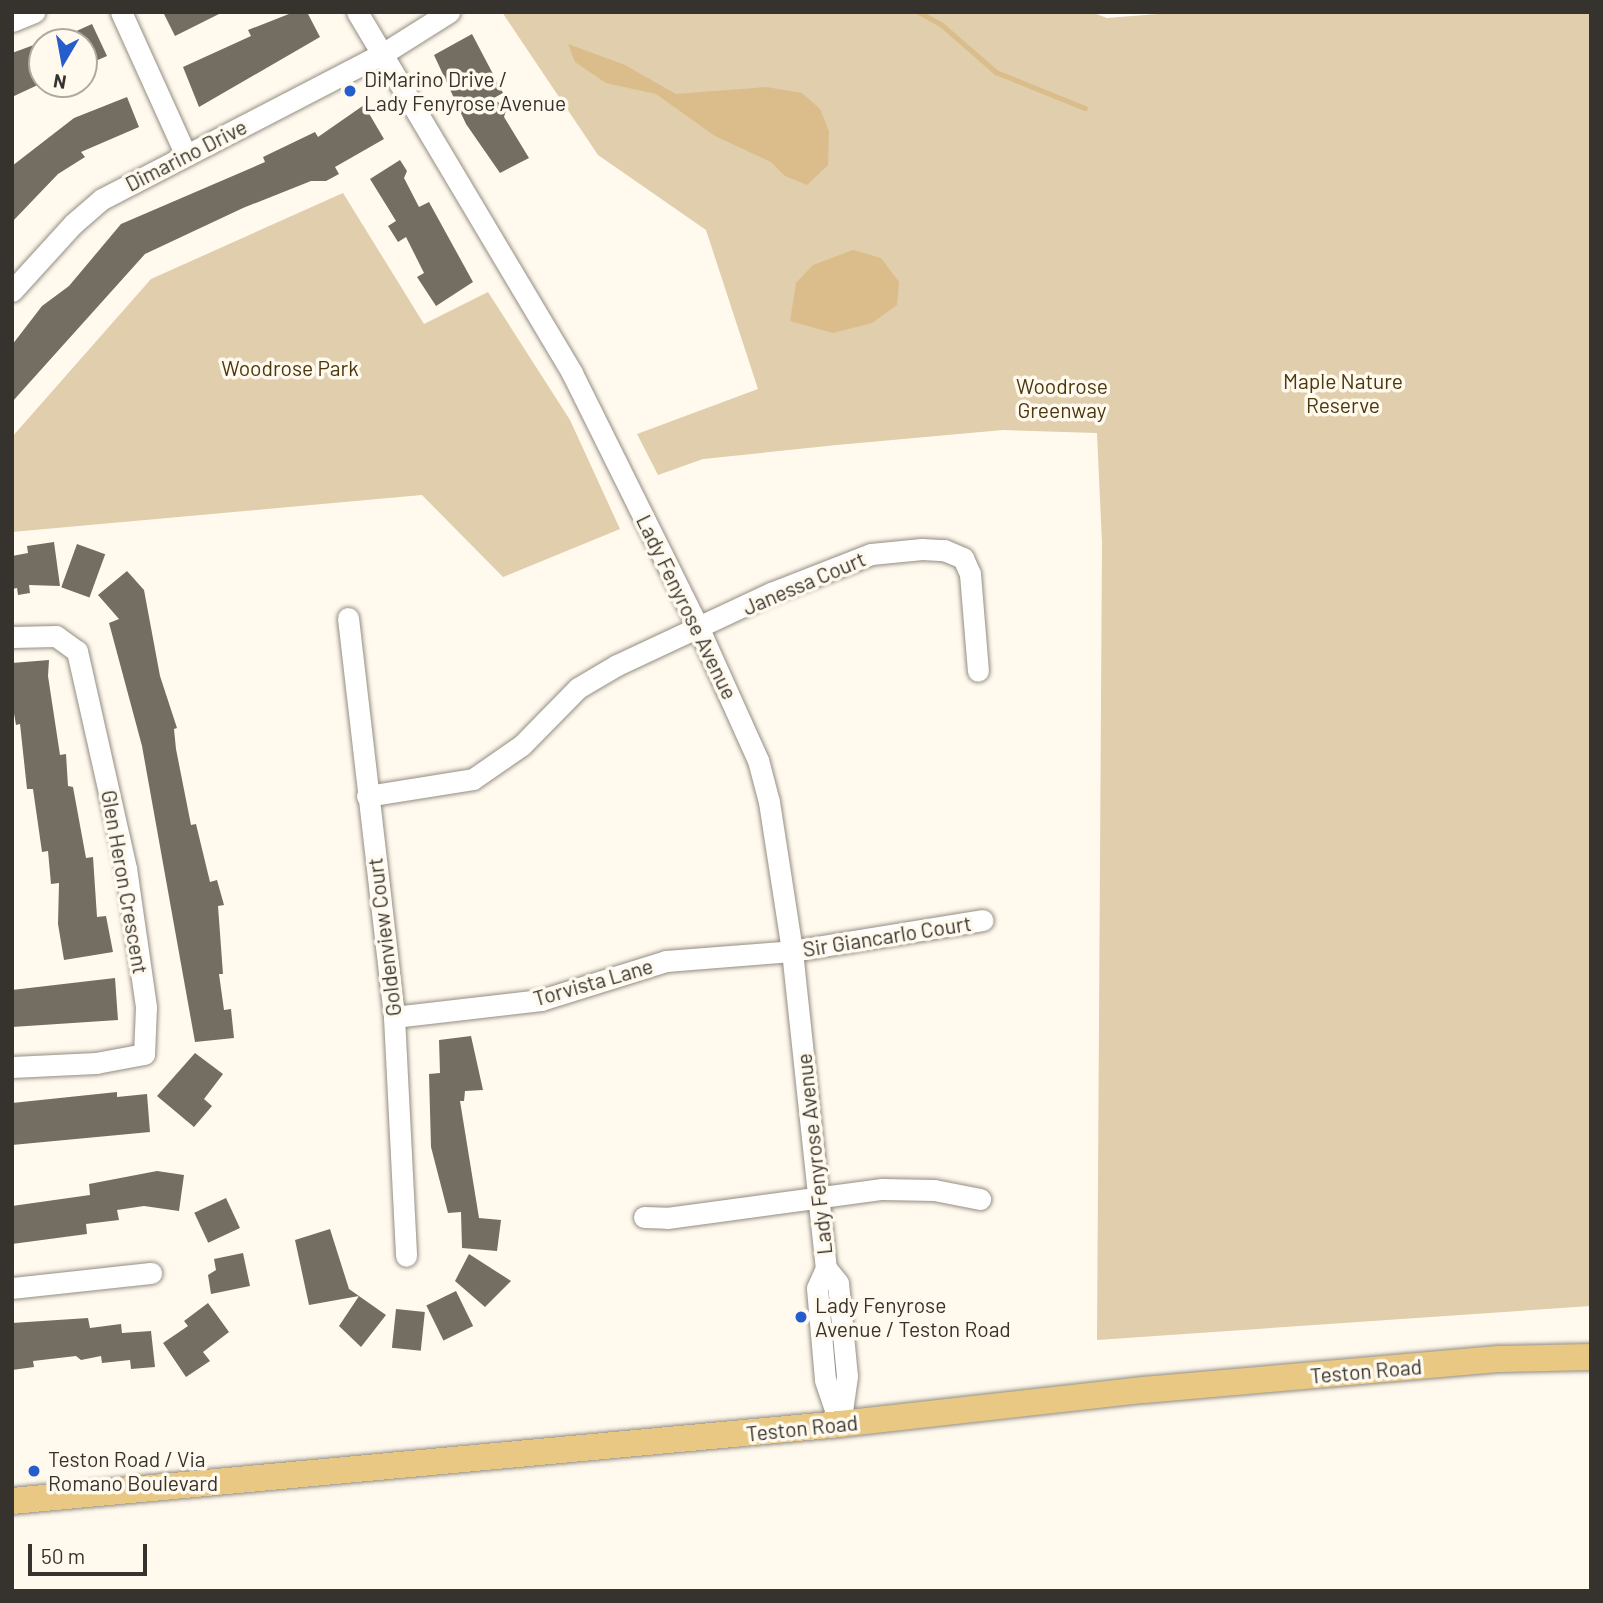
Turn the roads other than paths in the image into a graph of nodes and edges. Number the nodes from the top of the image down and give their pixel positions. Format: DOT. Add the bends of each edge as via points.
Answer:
graph roads {
  1 [pos="34,12"];
  2 [pos="121,12"];
  3 [pos="357,12"];
  4 [pos="450,12"];
  5 [pos="12,21"];
  6 [pos="384,53"];
  7 [pos="186,155"];
  8 [pos="12,290"];
  9 [pos="348,618"];
  10 [pos="699,629"];
  11 [pos="12,637"];
  12 [pos="978,671"];
  13 [pos="367,796"];
  14 [pos="982,920"];
  15 [pos="792,951"];
  16 [pos="394,1017"];
  17 [pos="12,1067"];
  18 [pos="818,1199"];
  19 [pos="980,1199"];
  20 [pos="644,1217"];
  21 [pos="406,1256"];
  22 [pos="150,1273"];
  23 [pos="12,1288"];
  24 [pos="1591,1357"];
  25 [pos="840,1424"];
  26 [pos="12,1502"];
  1 -- 5 [label="street"];
  2 -- 7 [label="street"];
  3 -- 6 [label="street, Lady Fenyrose Avenue"];
  4 -- 6 [label="street, Dimarino Drive"];
  6 -- 7 [label="street, Dimarino Drive"];
  6 -- 10 [label="street, Lady Fenyrose Avenue" via="572,373"];
  7 -- 8 [label="street, Dimarino Drive" via="102,199"];
  9 -- 13 [label="street, Goldenview Court"];
  10 -- 12 [label="street, Janessa Court" via="870,554 944,550 963,558 971,574"];
  10 -- 13 [label="street, Janessa Court" via="578,688 522,745 473,779"];
  10 -- 15 [label="street, Lady Fenyrose Avenue" via="758,760"];
  11 -- 17 [label="street, Glen Heron Crescent" via="56,636 77,651 126,868 146,1007 144,1054 96,1063"];
  13 -- 16 [label="street, Goldenview Court"];
  14 -- 15 [label="street, Sir Giancarlo Court"];
  15 -- 16 [label="street, Torvista Lane" via="666,961 541,1000"];
  15 -- 18 [label="street, Lady Fenyrose Avenue"];
  16 -- 21 [label="street, Goldenview Court"];
  18 -- 19 [label="street" via="905,1188"];
  18 -- 20 [label="street"];
  18 -- 25 [label="street, Lady Fenyrose Avenue" via="826,1268 817,1288 825,1380"];
  22 -- 23 [label="street"];
  24 -- 25 [label="main road, Teston Road" via="1501,1359 1158,1388"];
  25 -- 26 [label="main road, Teston Road"];
}
